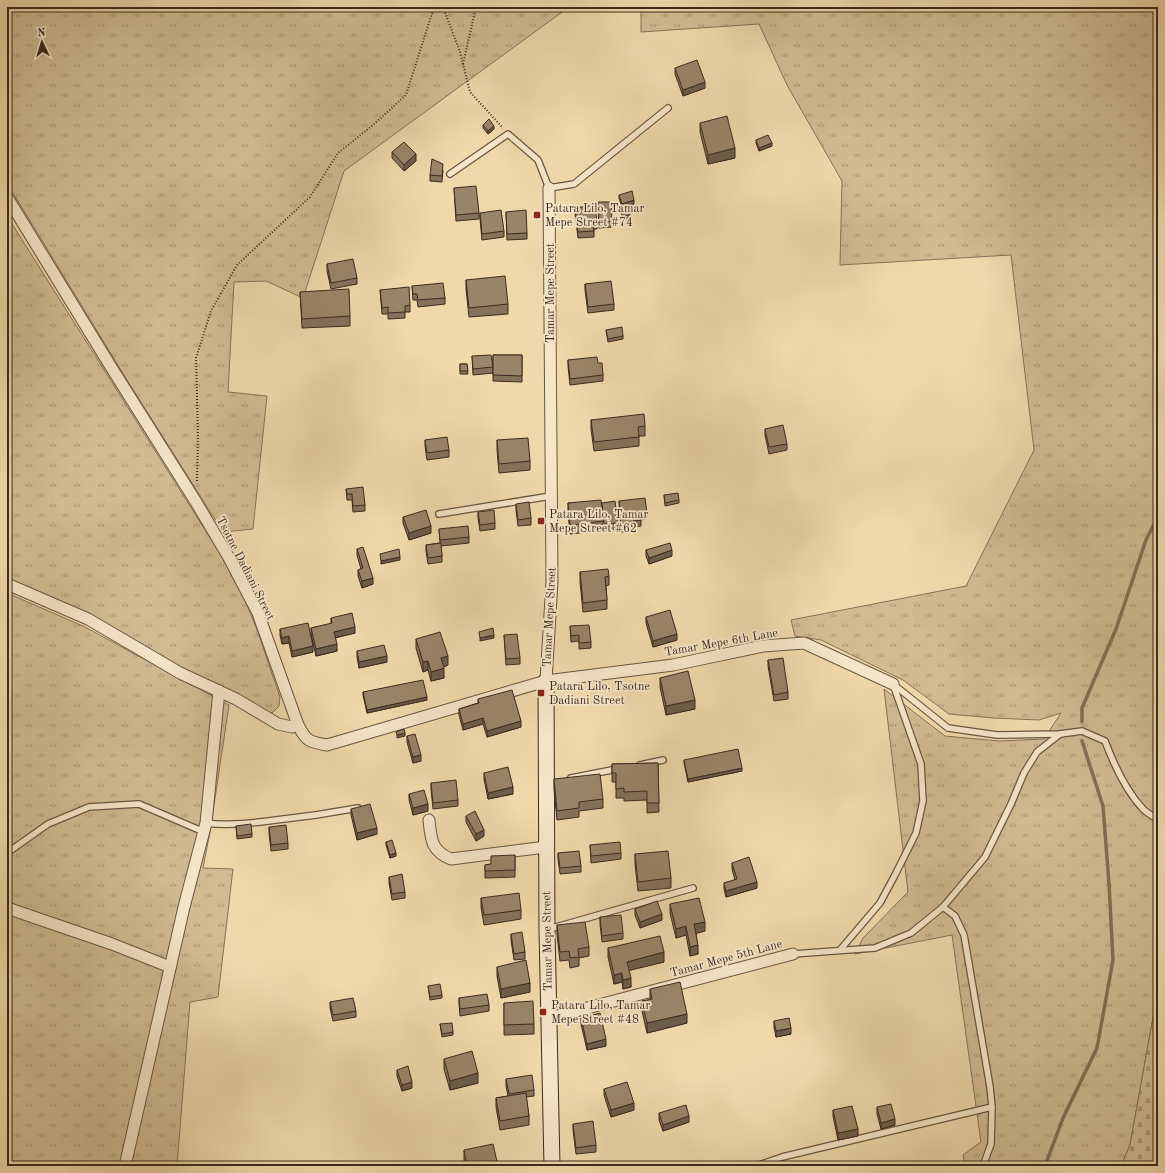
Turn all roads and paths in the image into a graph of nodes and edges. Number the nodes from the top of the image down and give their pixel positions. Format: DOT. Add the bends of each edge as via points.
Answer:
graph roads {
  1 [pos="434,7"];
  2 [pos="443,7"];
  3 [pos="476,7"];
  4 [pos="463,66"];
  5 [pos="668,108"];
  6 [pos="508,134"];
  7 [pos="450,174"];
  8 [pos="549,188"];
  9 [pos="7,196"];
  10 [pos="551,496"];
  11 [pos="196,502"];
  12 [pos="439,514"];
  13 [pos="7,584"];
  14 [pos="546,681"];
  15 [pos="893,684"];
  16 [pos="219,691"];
  17 [pos="298,725"];
  18 [pos="1060,734"];
  19 [pos="663,760"];
  20 [pos="632,766"];
  21 [pos="624,768"];
  22 [pos="562,780"];
  23 [pos="361,808"];
  24 [pos="429,820"];
  25 [pos="1158,820"];
  26 [pos="205,827"];
  27 [pos="546,847"];
  28 [pos="7,853"];
  29 [pos="693,888"];
  30 [pos="944,907"];
  31 [pos="7,908"];
  32 [pos="547,930"];
  33 [pos="840,950"];
  34 [pos="793,954"];
  35 [pos="170,967"];
  36 [pos="549,1018"];
  37 [pos="992,1107"];
  38 [pos="125,1166"];
  39 [pos="552,1166"];
  40 [pos="756,1166"];
  41 [pos="983,1166"];
  1 -- 11 [label="path" via="406,95 338,153 310,197 237,265 211,311 196,358"];
  2 -- 4 [label="path"];
  3 -- 4 [label="path"];
  4 -- 6 [label="path" via="470,92"];
  5 -- 8 [label="lane" via="574,184"];
  6 -- 7 [label="lane"];
  6 -- 8 [label="lane" via="538,160"];
  8 -- 10 [label="street, Tamar Mepe Street"];
  9 -- 11 [label="street, Tsotne Dadiani Street"];
  10 -- 12 [label="lane"];
  10 -- 14 [label="street, Tamar Mepe Street" via="552,582"];
  11 -- 17 [label="street, Tsotne Dadiani Street" via="258,613"];
  13 -- 16 [label="street" via="88,620 180,673"];
  14 -- 15 [label="street, Tamar Mepe 6th Lane" via="673,664 763,646 804,643"];
  14 -- 17 [label="street, Tsotne Dadiani Street" via="327,745 312,742 304,736"];
  14 -- 27 [label="street, Tamar Mepe Street" via="551,782"];
  15 -- 18 [label="lane" via="948,728 997,735"];
  15 -- 33 [label="lane" via="921,764 923,800 916,833 880,903"];
  16 -- 17 [label="street" via="278,724 292,727"];
  16 -- 26 [label="street"];
  18 -- 25 [label="lane" via="1082,731 1105,741 1126,786 1143,810"];
  18 -- 30 [label="lane" via="1037,752 1024,773 985,857"];
  19 -- 20 [label="lane"];
  21 -- 22 [label="lane"];
  23 -- 26 [label="lane" via="314,816"];
  24 -- 27 [label="street" via="433,844 443,855 451,858"];
  26 -- 28 [label="lane" via="139,804 89,807 48,824"];
  26 -- 35 [label="street"];
  27 -- 32 [label="street, Tamar Mepe Street"];
  29 -- 32 [label="lane"];
  30 -- 33 [label="lane" via="911,934 875,948"];
  30 -- 37 [label="lane" via="954,916 964,935"];
  31 -- 35 [label="street"];
  32 -- 36 [label="street, Tamar Mepe Street"];
  33 -- 34 [label="lane"];
  34 -- 36 [label="street, Tamar Mepe 5th Lane"];
  35 -- 38 [label="street"];
  36 -- 39 [label="street, Tamar Mepe Street"];
  37 -- 40 [label="lane" via="782,1157"];
  37 -- 41 [label="lane" via="991,1144"];
}
